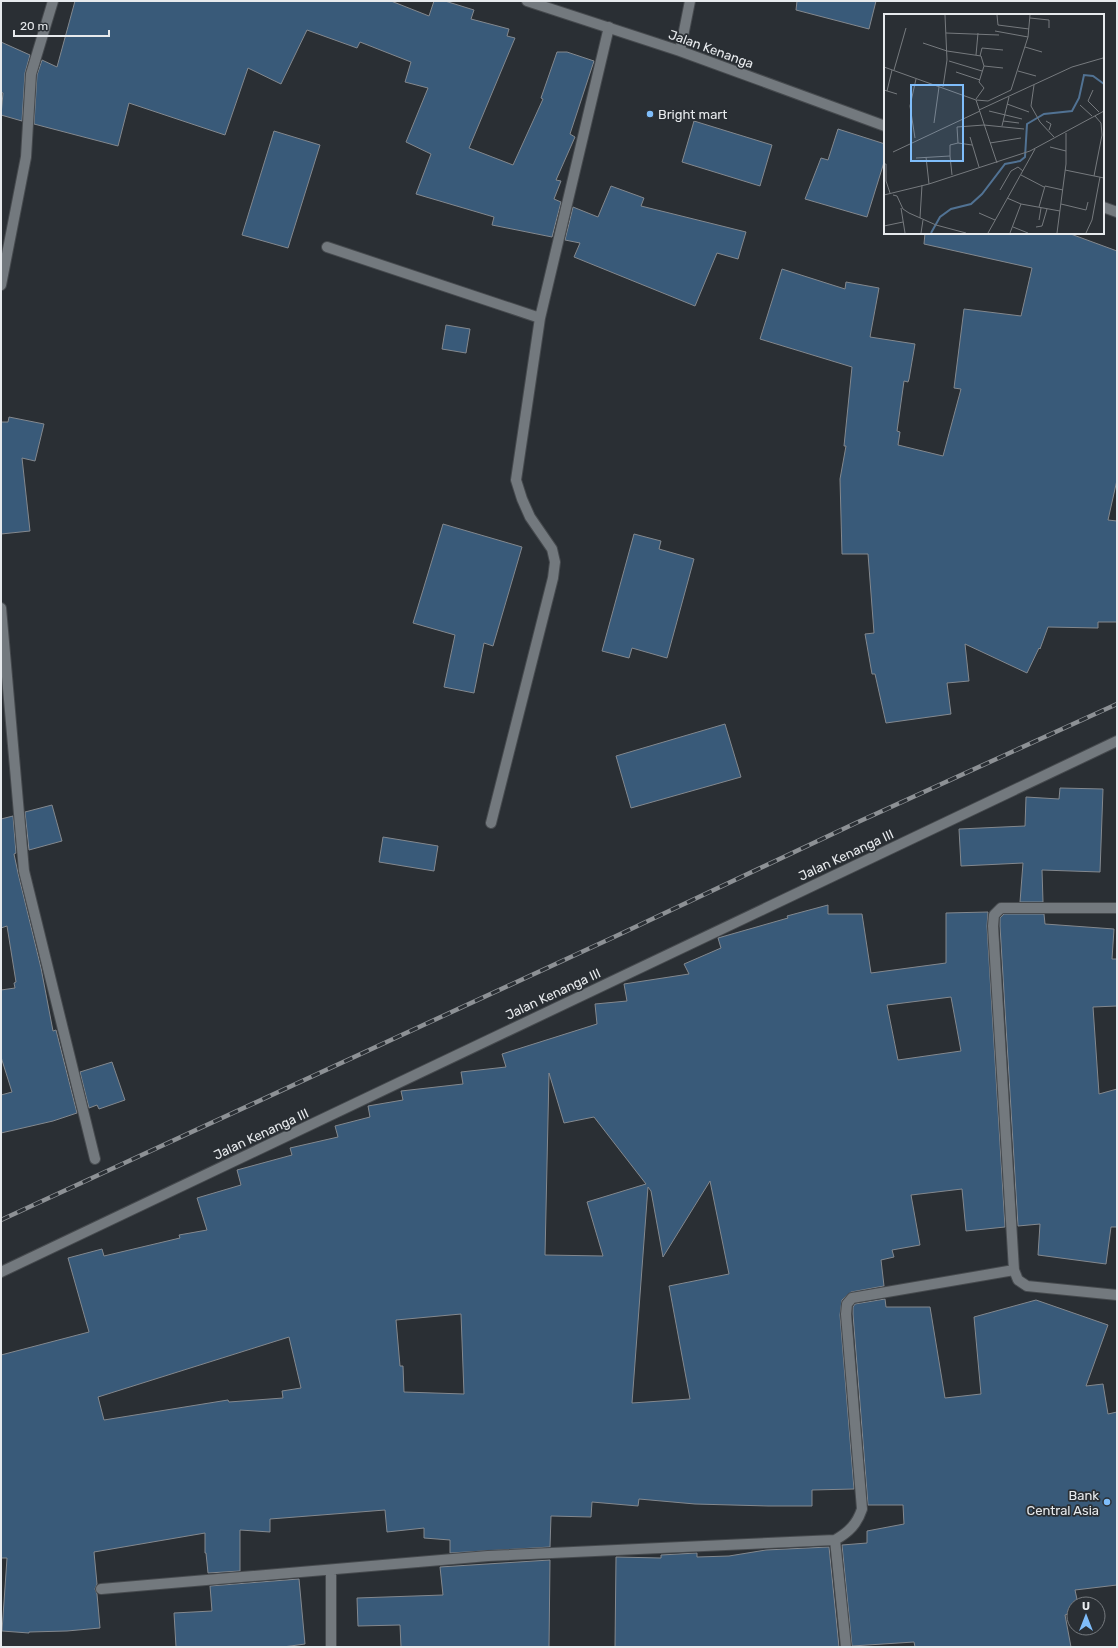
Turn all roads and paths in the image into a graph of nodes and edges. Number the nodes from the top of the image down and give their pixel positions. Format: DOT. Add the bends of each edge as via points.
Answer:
graph roads {
  1 [pos="53,1"];
  2 [pos="527,1"];
  3 [pos="690,1"];
  4 [pos="609,28"];
  5 [pos="680,51"];
  6 [pos="884,126"];
  7 [pos="1104,207"];
  8 [pos="1117,212"];
  9 [pos="327,247"];
  10 [pos="1,284"];
  11 [pos="540,318"];
  12 [pos="1,608"];
  13 [pos="1117,741"];
  14 [pos="491,822"];
  15 [pos="1117,908"];
  16 [pos="95,1159"];
  17 [pos="1014,1270"];
  18 [pos="1,1272"];
  19 [pos="1117,1295"];
  20 [pos="835,1540"];
  21 [pos="332,1570"];
  22 [pos="101,1589"];
  23 [pos="330,1647"];
  24 [pos="846,1647"];
  1 -- 10 [label="street" via="31,74 26,157"];
  2 -- 4 [label="street, Jalan Kenanga"];
  3 -- 5 [label="street"];
  4 -- 5 [label="street, Jalan Kenanga"];
  4 -- 11 [label="street"];
  5 -- 6 [label="street, Jalan Kenanga"];
  7 -- 8 [label="street"];
  9 -- 11 [label="street"];
  11 -- 14 [label="street" via="516,480 530,517 552,549 555,562"];
  12 -- 16 [label="street" via="24,870"];
  13 -- 18 [label="street, Jalan Kenanga III"];
  15 -- 17 [label="street" via="1001,908 994,915"];
  17 -- 19 [label="street" via="1018,1280 1027,1286"];
  17 -- 20 [label="street" via="852,1298 847,1304 862,1509 853,1527"];
  20 -- 21 [label="street" via="488,1556"];
  20 -- 24 [label="street"];
  21 -- 22 [label="street"];
  21 -- 23 [label="street"];
}
